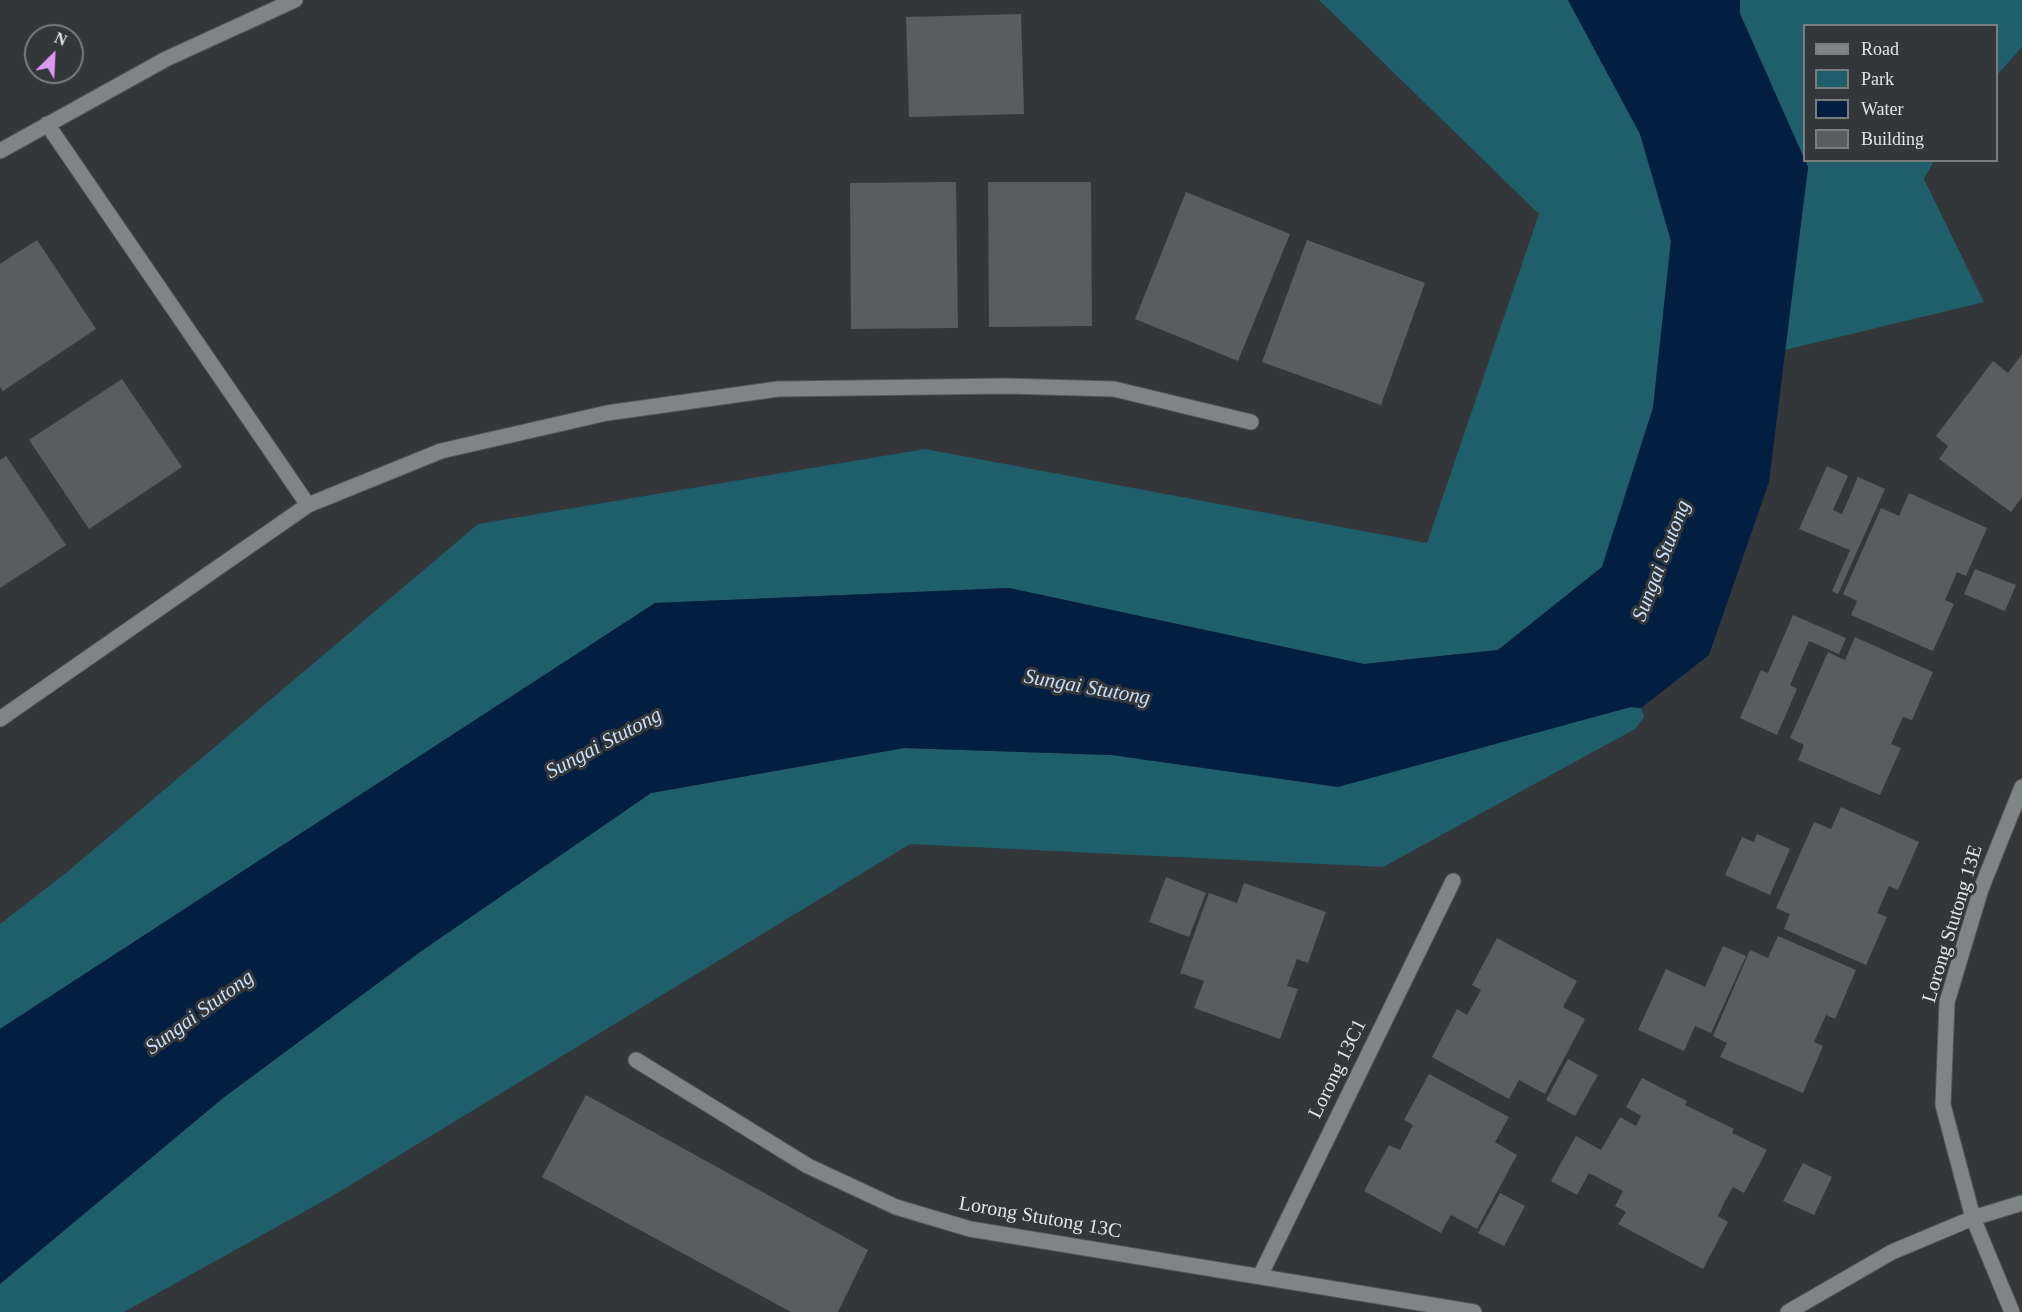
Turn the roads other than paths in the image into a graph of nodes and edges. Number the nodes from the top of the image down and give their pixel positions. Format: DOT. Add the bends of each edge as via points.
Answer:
graph roads {
  1 [pos="295,0"];
  2 [pos="47,124"];
  3 [pos="0,151"];
  4 [pos="1251,422"];
  5 [pos="308,505"];
  6 [pos="0,718"];
  7 [pos="2022,787"];
  8 [pos="1453,881"];
  9 [pos="636,1060"];
  10 [pos="2022,1203"];
  11 [pos="1973,1218"];
  12 [pos="1260,1276"];
  13 [pos="1474,1312"];
  14 [pos="1788,1312"];
  15 [pos="2012,1312"];
  1 -- 2 [label="street" via="166,59"];
  2 -- 3 [label="street"];
  2 -- 5 [label="street"];
  4 -- 5 [label="street" via="1114,389 778,389 607,413 441,451"];
  5 -- 6 [label="street"];
  7 -- 11 [label="street, Lorong Stutong 13E" via="1981,889 1947,1002 1943,1105"];
  8 -- 12 [label="street, Lorong 13C1"];
  9 -- 12 [label="street, Lorong Stutong 13C" via="808,1166 896,1207 970,1229"];
  10 -- 11 [label="street"];
  11 -- 14 [label="street" via="1892,1252"];
  11 -- 15 [label="street, Lorong Stutong 13E"];
  12 -- 13 [label="street, Lorong Stutong 13C"];
}
